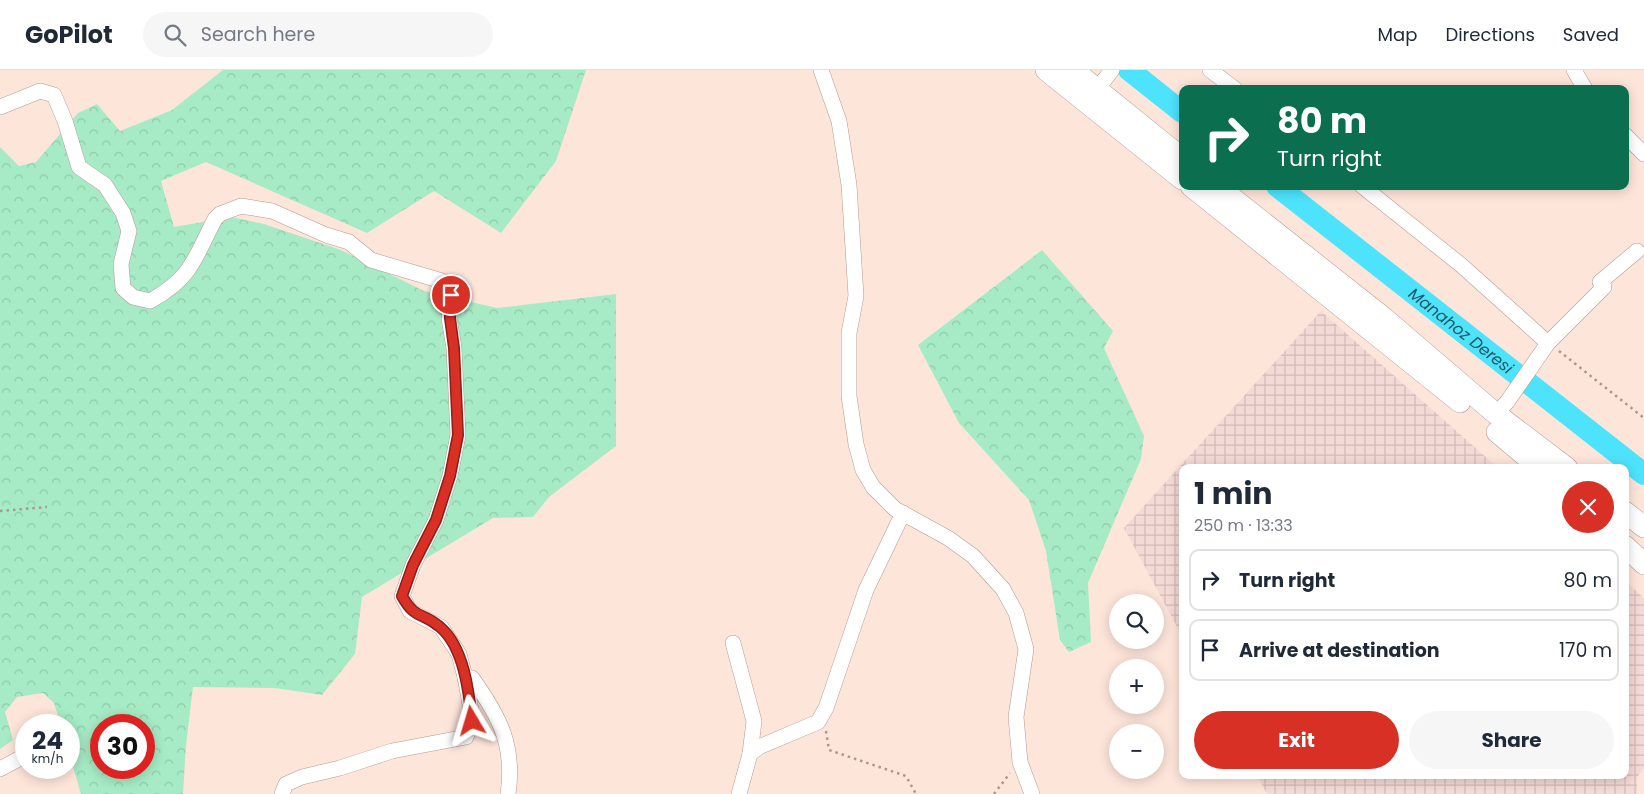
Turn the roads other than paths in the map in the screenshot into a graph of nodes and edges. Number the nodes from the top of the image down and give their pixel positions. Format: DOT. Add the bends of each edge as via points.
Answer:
graph roads {
  1 [pos="821,70"];
  2 [pos="1046,70"];
  3 [pos="1074,70"];
  4 [pos="1112,70"];
  5 [pos="1210,70"];
  6 [pos="1574,70"];
  7 [pos="1230,85"];
  8 [pos="1583,85"];
  9 [pos="1099,86"];
  10 [pos="0,107"];
  11 [pos="1629,139"];
  12 [pos="1644,154"];
  13 [pos="1179,155"];
  14 [pos="1179,178"];
  15 [pos="1196,190"];
  16 [pos="1222,190"];
  17 [pos="1367,190"];
  18 [pos="1636,251"];
  19 [pos="1548,343"];
  20 [pos="1502,408"];
  21 [pos="1535,464"];
  22 [pos="1563,464"];
  23 [pos="902,513"];
  24 [pos="1629,515"];
  25 [pos="1644,527"];
  26 [pos="1629,550"];
  27 [pos="1644,564"];
  28 [pos="733,643"];
  29 [pos="465,677"];
  30 [pos="750,754"];
  31 [pos="15,761"];
  32 [pos="0,769"];
  33 [pos="282,794"];
  34 [pos="508,794"];
  35 [pos="739,794"];
  36 [pos="1032,794"];
  1 -- 23 [label="street" via="840,121 849,185 856,296 849,333 849,396 856,444 863,470 873,487"];
  2 -- 14 [label="main road"];
  3 -- 9 [label="main road"];
  4 -- 9 [label="street"];
  5 -- 7 [label="street"];
  6 -- 8 [label="street"];
  9 -- 13 [label="main road"];
  10 -- 29 [label="street" via="40,91 54,95 79,167 104,186 123,213 129,231 121,264 123,288 133,297 150,301 169,290 189,270 215,219 241,206 272,211 326,236 349,242 371,260 442,281 451,295 458,435 450,476 436,520 413,565 402,596 410,611 441,627 458,654"];
  11 -- 12 [label="street"];
  15 -- 21 [label="main road"];
  16 -- 20 [label="main road"];
  17 -- 19 [label="street" via="1461,265"];
  18 -- 19 [label="street" via="1600,282 1604,287"];
  19 -- 20 [label="street"];
  20 -- 22 [label="main road"];
  23 -- 30 [label="street" via="866,590 818,722 759,747"];
  23 -- 36 [label="street" via="973,556 1003,589 1016,613 1026,649 1016,717 1022,766"];
  24 -- 25 [label="main road"];
  26 -- 27 [label="main road"];
  28 -- 30 [label="street" via="754,721"];
  29 -- 33 [label="street" via="472,721 466,737 392,751 302,777 286,784"];
  29 -- 34 [label="street" via="476,683 505,733 512,771"];
  30 -- 35 [label="street"];
  31 -- 32 [label="street"];
}
